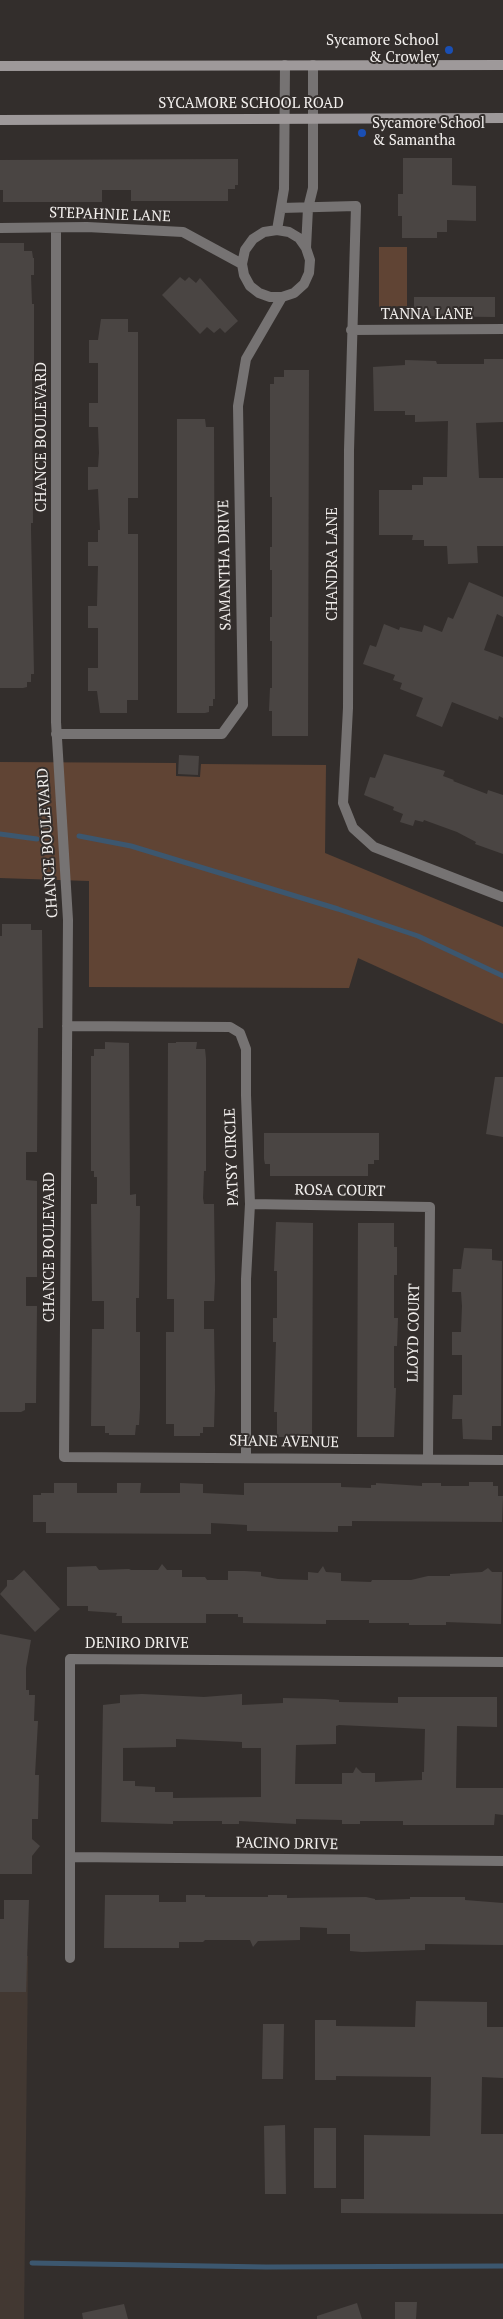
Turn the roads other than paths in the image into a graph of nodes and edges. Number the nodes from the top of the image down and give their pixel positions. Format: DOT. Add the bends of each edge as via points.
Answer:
graph roads {
  1 [pos="285,65"];
  2 [pos="313,65"];
  3 [pos="503,65"];
  4 [pos="0,66"];
  5 [pos="285,118"];
  6 [pos="313,118"];
  7 [pos="503,118"];
  8 [pos="0,120"];
  9 [pos="281,208"];
  10 [pos="308,208"];
  11 [pos="0,228"];
  12 [pos="56,228"];
  13 [pos="277,230"];
  14 [pos="306,248"];
  15 [pos="242,264"];
  16 [pos="282,298"];
  17 [pos="503,329"];
  18 [pos="351,330"];
  19 [pos="56,734"];
  20 [pos="503,897"];
  21 [pos="67,1026"];
  22 [pos="250,1204"];
  23 [pos="430,1207"];
  24 [pos="246,1456"];
  25 [pos="64,1457"];
  26 [pos="428,1459"];
  27 [pos="503,1460"];
  28 [pos="503,1662"];
  29 [pos="70,1857"];
  30 [pos="503,1861"];
  31 [pos="70,1958"];
  1 -- 2 [label="main road"];
  1 -- 4 [label="main road"];
  1 -- 5 [label="street"];
  2 -- 3 [label="main road"];
  2 -- 6 [label="street, SAMANTHA DRIVE"];
  5 -- 6 [label="main road, SYCAMORE SCHOOL ROAD"];
  5 -- 8 [label="main road, SYCAMORE SCHOOL ROAD"];
  5 -- 9 [label="street"];
  6 -- 7 [label="main road, SYCAMORE SCHOOL ROAD"];
  6 -- 10 [label="street, SAMANTHA DRIVE" via="313,188"];
  9 -- 10 [label="street, CHANDRA LANE"];
  9 -- 13 [label="street"];
  10 -- 14 [label="street, SAMANTHA DRIVE"];
  10 -- 18 [label="street, CHANDRA LANE" via="356,206"];
  11 -- 12 [label="street, STEPAHNIE LANE"];
  12 -- 15 [label="street, STEPAHNIE LANE" via="183,232"];
  12 -- 19 [label="street, CHANCE BOULEVARD"];
  13 -- 14 [label="street" via="299,238"];
  13 -- 15 [label="street" via="264,232 252,239"];
  14 -- 16 [label="street, SAMANTHA DRIVE" via="310,273 294,293"];
  15 -- 16 [label="street" via="244,275 254,289 270,297"];
  16 -- 19 [label="street, SAMANTHA DRIVE" via="246,359 238,406 243,705 222,734"];
  17 -- 18 [label="street, TANNA LANE"];
  18 -- 20 [label="street, CHANDRA LANE" via="348,708 343,803 352,828 374,847"];
  19 -- 21 [label="street, CHANCE BOULEVARD" via="68,920"];
  21 -- 22 [label="street, PATSY CIRCLE" via="230,1027 240,1033 246,1050"];
  21 -- 25 [label="street, CHANCE BOULEVARD"];
  22 -- 23 [label="street, ROSA COURT"];
  22 -- 24 [label="street, PATSY CIRCLE" via="246,1279"];
  23 -- 26 [label="street, LLOYD COURT"];
  24 -- 25 [label="street, SHANE AVENUE"];
  24 -- 26 [label="street, SHANE AVENUE"];
  26 -- 27 [label="street, SHANE AVENUE"];
  28 -- 29 [label="street, DENIRO DRIVE" via="70,1659"];
  29 -- 30 [label="street, PACINO DRIVE"];
  29 -- 31 [label="street, DENIRO DRIVE"];
}
